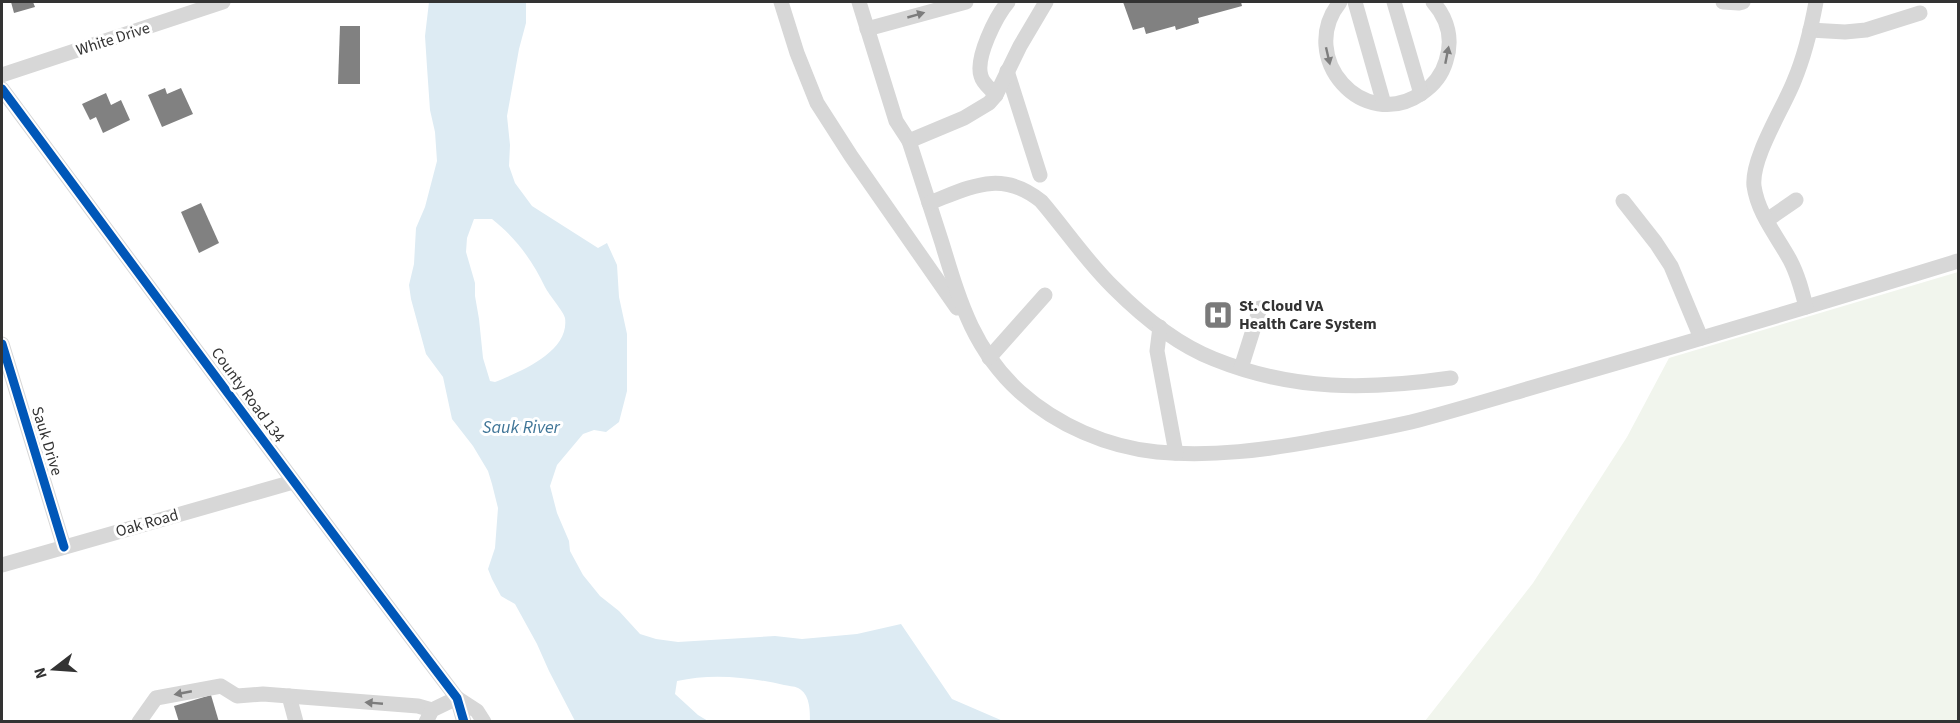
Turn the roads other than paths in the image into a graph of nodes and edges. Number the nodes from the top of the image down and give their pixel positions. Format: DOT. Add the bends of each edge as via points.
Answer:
graph roads {
  1 [pos="223,2"];
  2 [pos="781,2"];
  3 [pos="859,2"];
  4 [pos="966,2"];
  5 [pos="1008,2"];
  6 [pos="1046,2"];
  7 [pos="1340,2"];
  8 [pos="1356,2"];
  9 [pos="1394,2"];
  10 [pos="1433,2"];
  11 [pos="1723,2"];
  12 [pos="1743,2"];
  13 [pos="1816,2"];
  14 [pos="1920,14"];
  15 [pos="867,29"];
  16 [pos="1810,30"];
  17 [pos="1007,71"];
  18 [pos="2,75"];
  19 [pos="2,89"];
  20 [pos="1421,94"];
  21 [pos="996,95"];
  22 [pos="1384,104"];
  23 [pos="909,141"];
  24 [pos="1040,175"];
  25 [pos="1796,200"];
  26 [pos="1623,201"];
  27 [pos="928,203"];
  28 [pos="1767,220"];
  29 [pos="1959,261"];
  30 [pos="1044,296"];
  31 [pos="1806,307"];
  32 [pos="1260,308"];
  33 [pos="1160,327"];
  34 [pos="971,328"];
  35 [pos="1701,338"];
  36 [pos="2,344"];
  37 [pos="989,358"];
  38 [pos="1242,368"];
  39 [pos="1451,378"];
  40 [pos="1176,453"];
  41 [pos="293,482"];
  42 [pos="63,547"];
  43 [pos="2,565"];
  44 [pos="289,696"];
  45 [pos="457,698"];
  46 [pos="429,716"];
  47 [pos="138,721"];
  48 [pos="296,722"];
  49 [pos="464,722"];
  50 [pos="484,722"];
  1 -- 18 [label="street, White Drive"];
  2 -- 34 [label="street" via="817,103"];
  3 -- 15 [label="street"];
  15 -- 4 [label="street, one-way"];
  5 -- 21 [label="street" via="1000,12 979,68 983,81"];
  6 -- 17 [label="street"];
  7 -- 22 [label="street, one-way" via="1328,24 1325,45 1329,65 1355,96"];
  8 -- 22 [label="street"];
  9 -- 20 [label="street"];
  20 -- 10 [label="street, one-way" via="1443,70 1449,51 1448,30"];
  11 -- 12 [label="street"];
  13 -- 16 [label="street"];
  14 -- 16 [label="street" via="1859,31"];
  15 -- 23 [label="street" via="896,122"];
  16 -- 28 [label="street" via="1794,82 1755,169 1754,185"];
  17 -- 21 [label="street"];
  17 -- 24 [label="street"];
  19 -- 41 [label="street, County Road 134"];
  20 -- 22 [label="street" via="1404,102"];
  21 -- 23 [label="street" via="978,111"];
  23 -- 27 [label="street"];
  25 -- 28 [label="street"];
  26 -- 35 [label="street" via="1671,266"];
  27 -- 33 [label="street" via="990,183 1010,183 1027,190 1041,201 1112,287"];
  27 -- 34 [label="street"];
  28 -- 31 [label="street" via="1791,261"];
  29 -- 31 [label="street"];
  30 -- 37 [label="street"];
  31 -- 35 [label="street"];
  32 -- 38 [label="street"];
  33 -- 38 [label="street" via="1212,358"];
  33 -- 40 [label="street" via="1157,351"];
  34 -- 37 [label="street"];
  35 -- 40 [label="street" via="1416,420 1249,451"];
  36 -- 42 [label="street, Sauk Drive"];
  37 -- 40 [label="street" via="1019,391 1058,420 1110,441"];
  38 -- 39 [label="street" via="1332,386"];
  41 -- 42 [label="street, Oak Road"];
  41 -- 45 [label="street, County Road 134"];
  42 -- 43 [label="street, Oak Road"];
  46 -- 44 [label="street, one-way" via="418,706"];
  44 -- 47 [label="street, one-way" via="237,696 221,686 156,699"];
  44 -- 48 [label="street"];
  45 -- 46 [label="street"];
  45 -- 49 [label="street, County Road 134"];
  45 -- 50 [label="street, County Road 134" via="477,711"];
}
